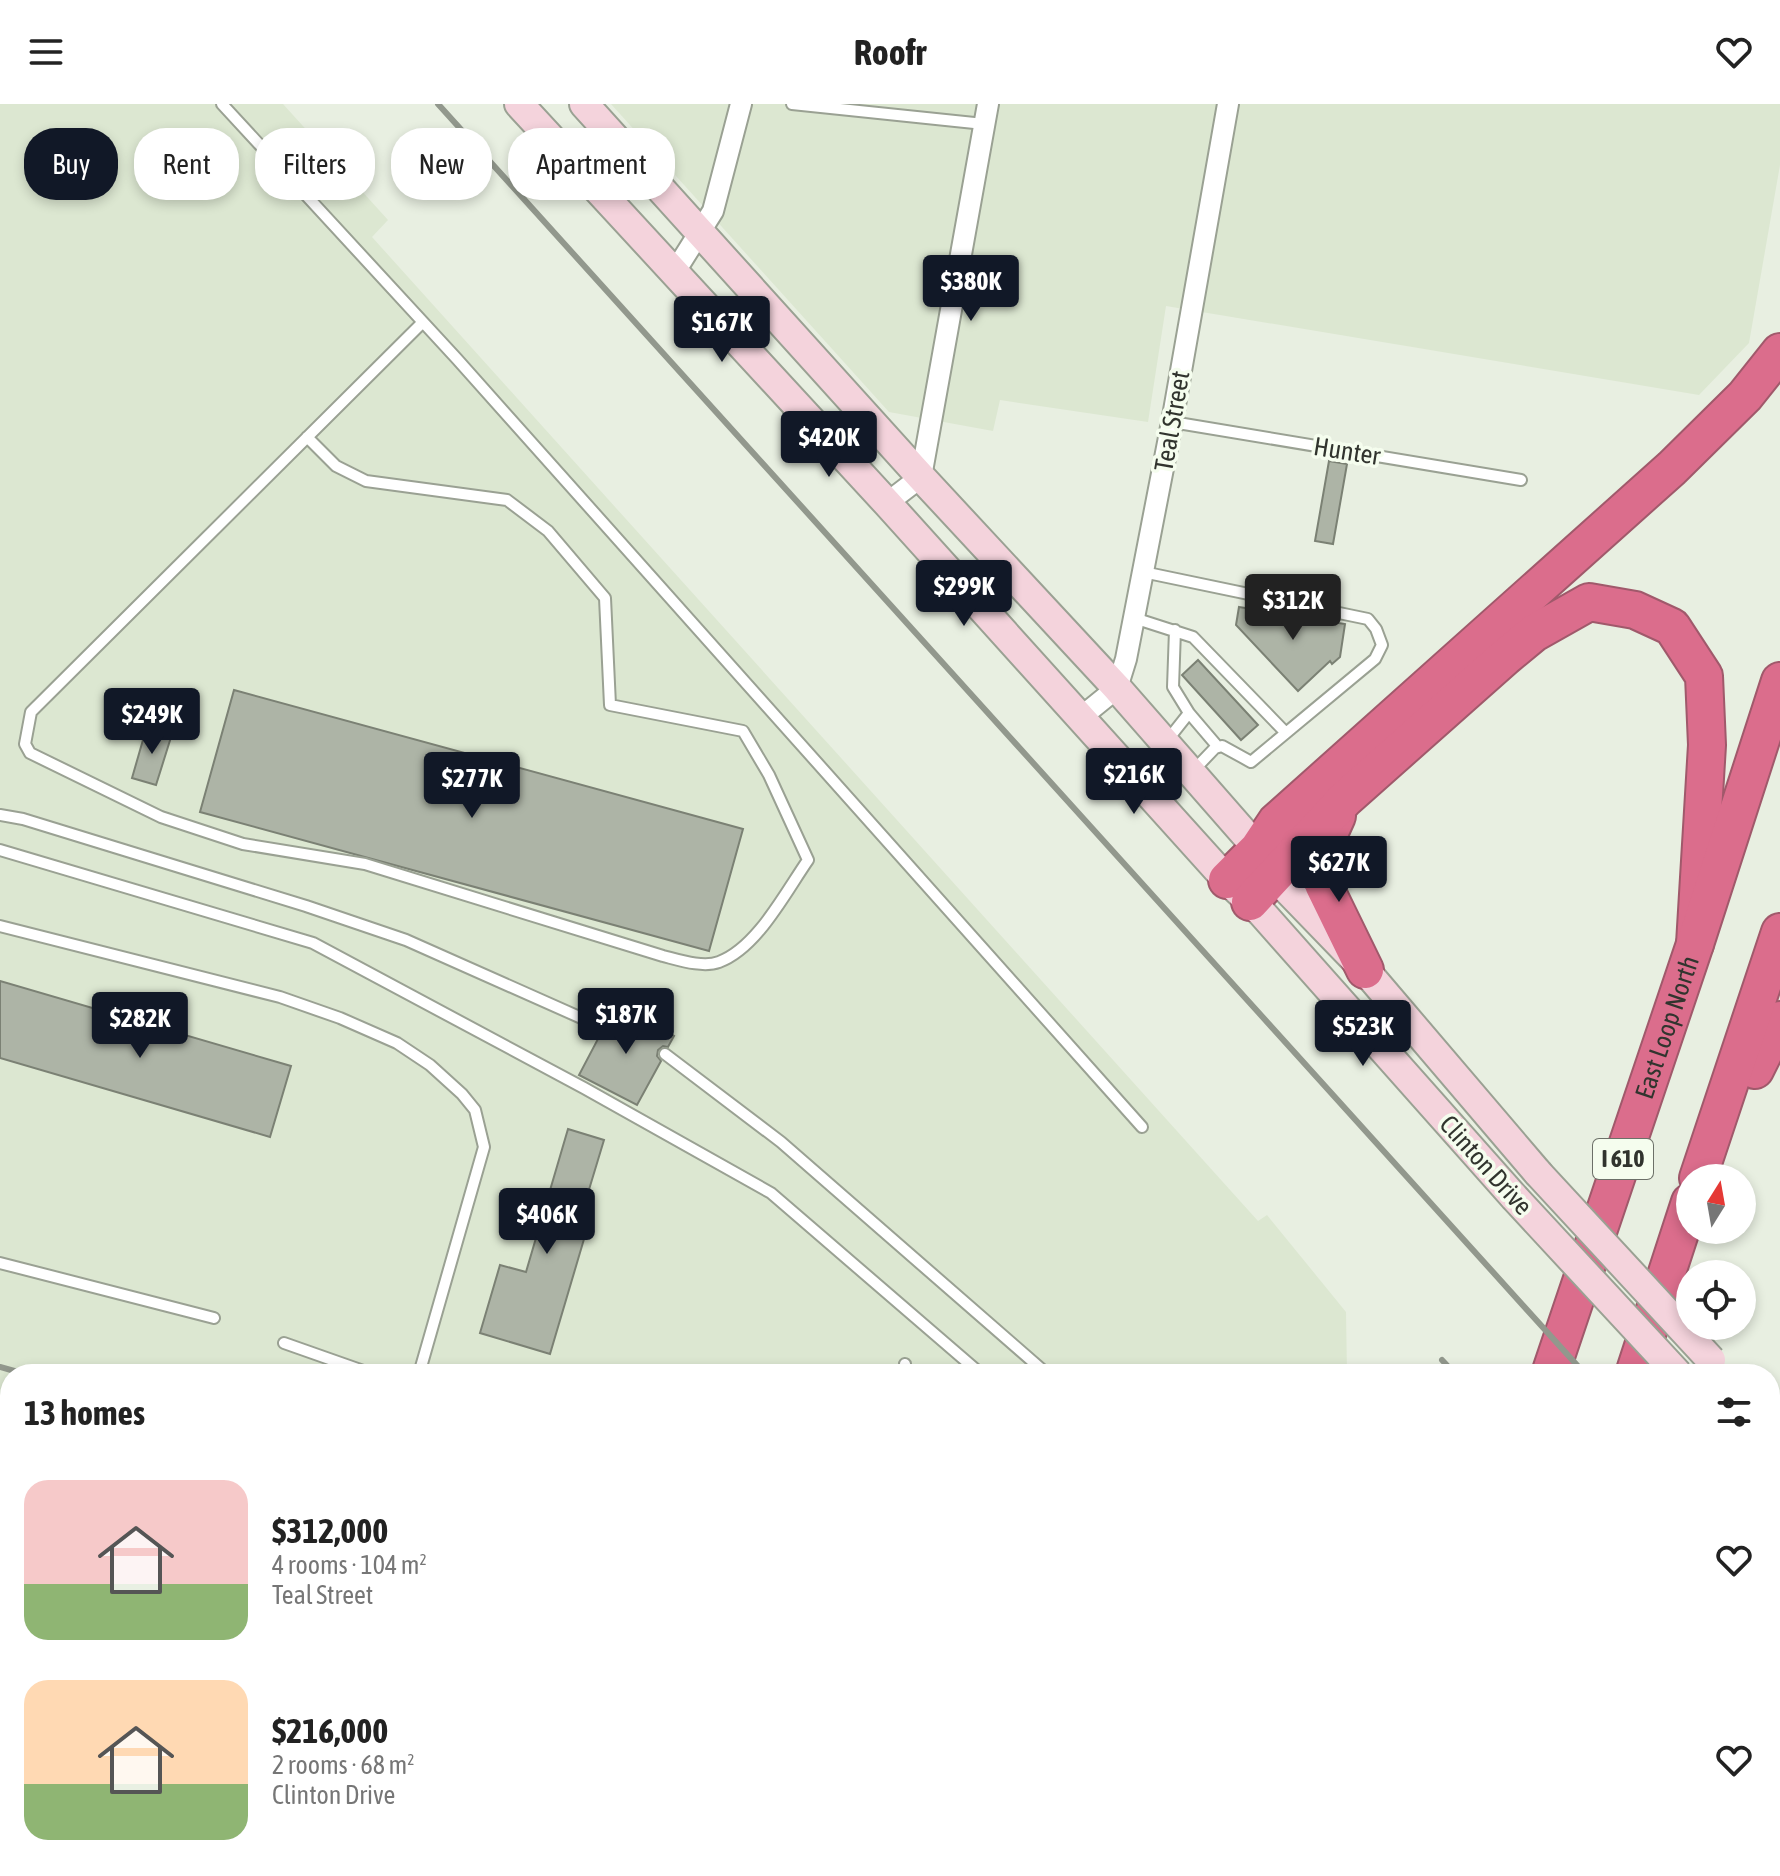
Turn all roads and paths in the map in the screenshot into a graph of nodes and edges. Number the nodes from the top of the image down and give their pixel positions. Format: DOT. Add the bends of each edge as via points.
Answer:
graph roads {
  1 [pos="222,104"];
  2 [pos="519,104"];
  3 [pos="584,104"];
  4 [pos="741,104"];
  5 [pos="792,104"];
  6 [pos="1228,104"];
  7 [pos="986,114"];
  8 [pos="699,233"];
  9 [pos="674,273"];
  10 [pos="423,322"];
  11 [pos="1780,352"];
  12 [pos="1172,422"];
  13 [pos="307,437"];
  14 [pos="921,477"];
  15 [pos="1521,480"];
  16 [pos="887,503"];
  17 [pos="1143,572"];
  18 [pos="1134,618"];
  19 [pos="1175,630"];
  20 [pos="1780,681"];
  21 [pos="1117,688"];
  22 [pos="1189,713"];
  23 [pos="1080,718"];
  24 [pos="1286,733"];
  25 [pos="1165,744"];
  26 [pos="1218,747"];
  27 [pos="1191,773"];
  28 [pos="1345,799"];
  29 [pos="0,815"];
  30 [pos="0,850"];
  31 [pos="1267,863"];
  32 [pos="1238,891"];
  33 [pos="0,926"];
  34 [pos="1780,932"];
  35 [pos="1695,944"];
  36 [pos="1365,970"];
  37 [pos="1780,1020"];
  38 [pos="604,1028"];
  39 [pos="665,1054"];
  40 [pos="1142,1127"];
  41 [pos="1703,1164"];
  42 [pos="1705,1164"];
  43 [pos="1676,1244"];
  44 [pos="0,1263"];
  45 [pos="214,1318"];
  46 [pos="284,1343"];
  47 [pos="344,1364"];
  48 [pos="422,1364"];
  49 [pos="969,1364"];
  50 [pos="1036,1364"];
  51 [pos="1553,1364"];
  52 [pos="1637,1364"];
  53 [pos="1669,1364"];
  54 [pos="1714,1364"];
  1 -- 10 [label="lane"];
  2 -- 9 [label="main road, Clinton Drive"];
  3 -- 8 [label="main road, Clinton Drive"];
  4 -- 8 [label="street" via="713,211"];
  5 -- 7 [label="lane"];
  6 -- 12 [label="street, Teal Street"];
  7 -- 14 [label="street"];
  8 -- 9 [label="street"];
  8 -- 14 [label="main road, Clinton Drive"];
  9 -- 16 [label="main road, Clinton Drive"];
  10 -- 13 [label="lane"];
  10 -- 40 [label="lane"];
  11 -- 31 [label="highway" via="1745,396 1672,468 1276,822"];
  12 -- 15 [label="lane, Hunter"];
  12 -- 17 [label="street, Teal Street"];
  13 -- 13 [label="lane" via="31,712 25,744 30,753 161,817 229,839 365,864 663,956 717,963 751,941 808,860 743,731 610,705 605,598 548,531 507,500 366,481 336,466"];
  14 -- 16 [label="street"];
  14 -- 21 [label="main road, Clinton Drive"];
  16 -- 23 [label="main road, Clinton Drive"];
  17 -- 18 [label="street, Teal Street"];
  17 -- 24 [label="lane" via="1368,619 1382,645 1375,659"];
  18 -- 19 [label="lane"];
  18 -- 21 [label="street, Teal Street"];
  19 -- 22 [label="lane" via="1173,687"];
  19 -- 24 [label="lane" via="1193,637"];
  20 -- 35 [label="highway, East Loop North / I 610"];
  21 -- 23 [label="street"];
  21 -- 25 [label="main road, Clinton Drive"];
  22 -- 25 [label="lane"];
  22 -- 26 [label="lane"];
  23 -- 32 [label="main road, Clinton Drive"];
  24 -- 26 [label="lane" via="1251,762"];
  25 -- 27 [label="main road, Clinton Drive"];
  26 -- 27 [label="lane"];
  27 -- 31 [label="main road, Clinton Drive"];
  28 -- 31 [label="highway"];
  28 -- 35 [label="highway" via="1534,633 1589,602 1635,610 1672,627 1704,676 1707,745"];
  28 -- 36 [label="highway" via="1324,845 1323,884"];
  29 -- 38 [label="lane" via="277,896 406,940"];
  30 -- 49 [label="lane" via="327,950 771,1193"];
  31 -- 32 [label="highway"];
  31 -- 36 [label="main road, Clinton Drive"];
  32 -- 53 [label="main road, Clinton Drive, bridge"];
  33 -- 48 [label="lane" via="280,997 340,1018 397,1043 462,1094 475,1110 484,1147"];
  34 -- 41 [label="highway"];
  35 -- 51 [label="highway, East Loop North / I 610"];
  36 -- 54 [label="main road, Clinton Drive, bridge" via="1538,1173"];
  37 -- 42 [label="highway"];
  39 -- 50 [label="lane" via="781,1142"];
  43 -- 52 [label="highway"];
  44 -- 45 [label="lane"];
  46 -- 47 [label="lane"];
}
